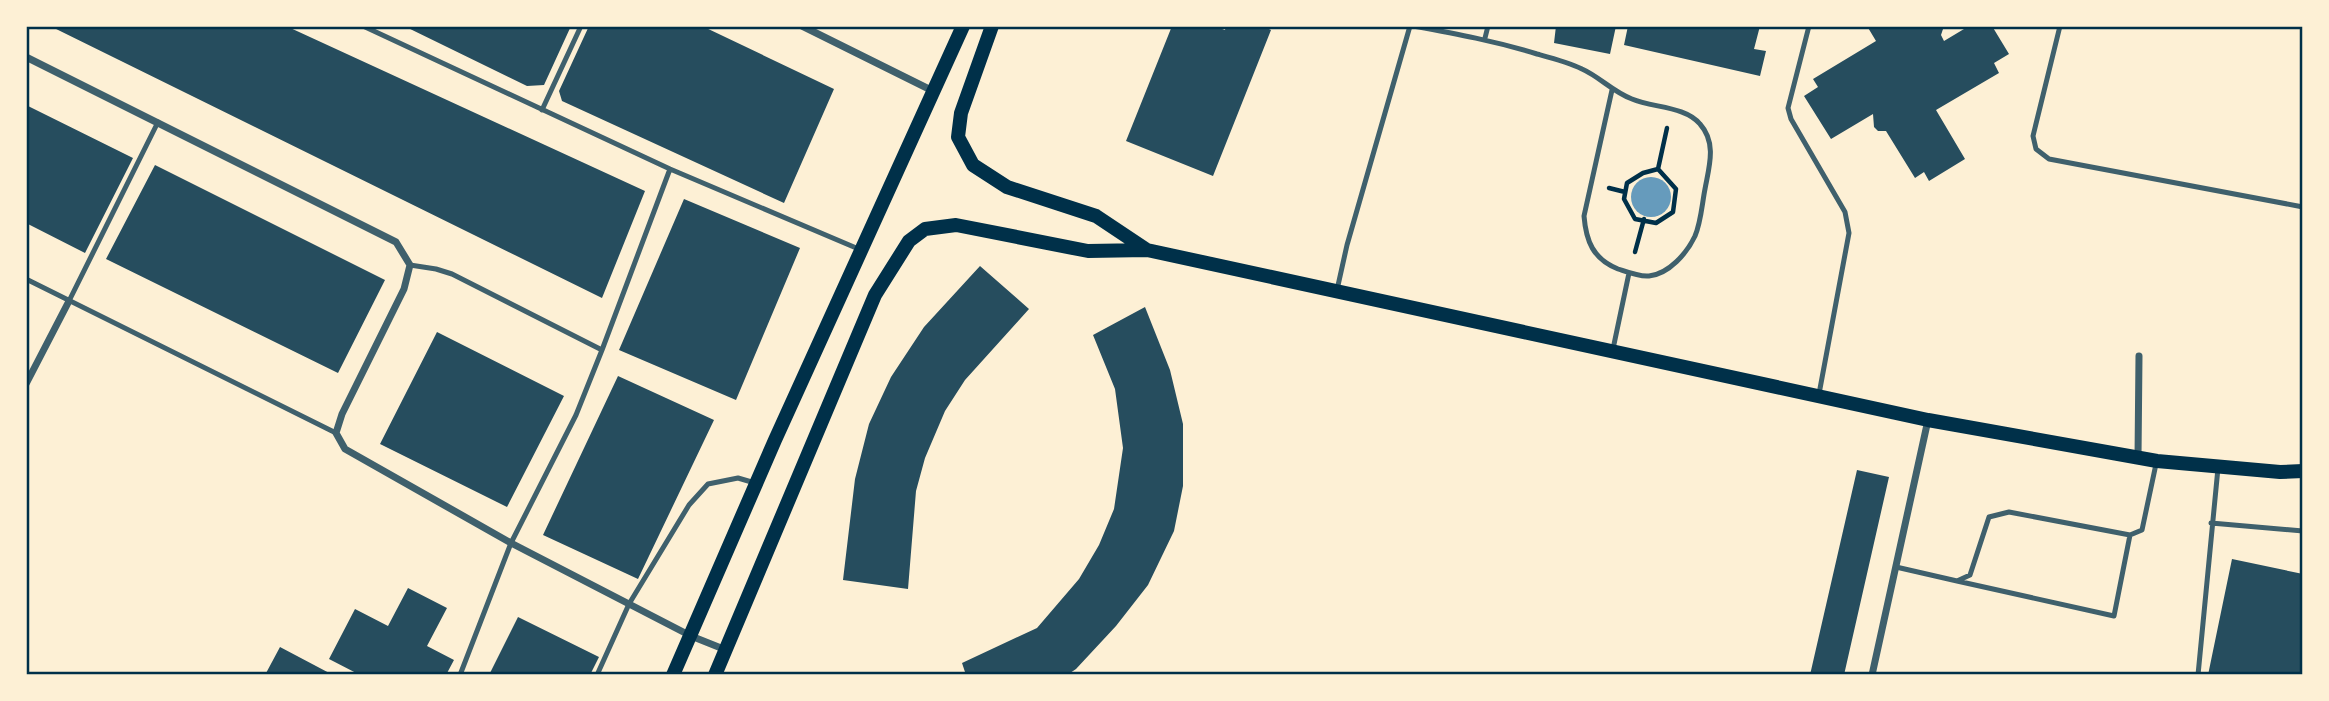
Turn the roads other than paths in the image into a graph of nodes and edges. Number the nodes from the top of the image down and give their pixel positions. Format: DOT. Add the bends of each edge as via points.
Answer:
graph roads {
  1 [pos="363,26"];
  2 [pos="581,26"];
  3 [pos="802,26"];
  4 [pos="963,26"];
  5 [pos="992,26"];
  6 [pos="1297,26"];
  7 [pos="1304,26"];
  8 [pos="1411,26"];
  9 [pos="1488,26"];
  10 [pos="1809,26"];
  11 [pos="2060,26"];
  12 [pos="1485,38"];
  13 [pos="26,57"];
  14 [pos="1612,90"];
  15 [pos="933,91"];
  16 [pos="542,110"];
  17 [pos="158,122"];
  18 [pos="670,169"];
  19 [pos="2303,207"];
  20 [pos="861,250"];
  21 [pos="1147,250"];
  22 [pos="410,265"];
  23 [pos="1629,273"];
  24 [pos="26,279"];
  25 [pos="1337,290"];
  26 [pos="69,301"];
  27 [pos="602,350"];
  28 [pos="1612,352"];
  29 [pos="2139,356"];
  30 [pos="26,384"];
  31 [pos="1819,397"];
  32 [pos="1928,420"];
  33 [pos="336,433"];
  34 [pos="2138,458"];
  35 [pos="2157,461"];
  36 [pos="2218,468"];
  37 [pos="2303,471"];
  38 [pos="756,484"];
  39 [pos="2211,523"];
  40 [pos="2303,531"];
  41 [pos="2130,535"];
  42 [pos="511,543"];
  43 [pos="1896,567"];
  44 [pos="1957,581"];
  45 [pos="629,604"];
  46 [pos="691,636"];
  47 [pos="726,650"];
  48 [pos="460,675"];
  49 [pos="597,675"];
  50 [pos="673,675"];
  51 [pos="715,675"];
  52 [pos="1872,675"];
  53 [pos="2198,675"];
  1 -- 16 [label="lane"];
  2 -- 16 [label="lane"];
  3 -- 15 [label="street"];
  4 -- 15 [label="main road"];
  5 -- 21 [label="main road" via="961,113 958,137 973,165 1007,187 1097,216"];
  6 -- 7 [label="lane"];
  8 -- 12 [label="lane"];
  8 -- 25 [label="lane"];
  9 -- 12 [label="lane"];
  10 -- 31 [label="lane" via="1788,108 1845,212 1849,233"];
  11 -- 19 [label="lane" via="2033,136 2036,149 2049,159"];
  12 -- 14 [label="lane" via="1571,64"];
  13 -- 17 [label="street"];
  14 -- 23 [label="lane" via="1584,216 1585,235 1606,264"];
  14 -- 23 [label="lane" via="1632,100 1688,114 1710,138 1696,234 1668,269 1648,276"];
  15 -- 20 [label="main road"];
  16 -- 18 [label="lane"];
  17 -- 22 [label="street" via="396,242"];
  17 -- 26 [label="lane"];
  18 -- 20 [label="lane"];
  18 -- 27 [label="lane"];
  20 -- 38 [label="main road"];
  21 -- 25 [label="main road"];
  21 -- 47 [label="main road" via="1088,251 956,225 925,229 909,241 875,295"];
  22 -- 27 [label="lane" via="452,274"];
  22 -- 33 [label="street" via="404,289"];
  23 -- 28 [label="lane"];
  24 -- 26 [label="lane"];
  25 -- 28 [label="main road"];
  26 -- 30 [label="street"];
  26 -- 33 [label="lane"];
  27 -- 42 [label="lane" via="576,415"];
  28 -- 31 [label="main road"];
  29 -- 34 [label="street"];
  31 -- 32 [label="main road"];
  32 -- 34 [label="main road"];
  32 -- 43 [label="street"];
  33 -- 42 [label="street" via="345,449"];
  34 -- 35 [label="main road"];
  35 -- 36 [label="main road"];
  35 -- 41 [label="lane" via="2142,530"];
  36 -- 37 [label="main road"];
  36 -- 39 [label="lane"];
  38 -- 45 [label="lane" via="738,478 708,484 689,505"];
  38 -- 46 [label="main road"];
  39 -- 40 [label="lane"];
  39 -- 53 [label="lane"];
  41 -- 44 [label="lane" via="2010,512 1989,517 1970,575"];
  41 -- 44 [label="lane" via="2114,616"];
  42 -- 45 [label="street"];
  42 -- 48 [label="lane"];
  43 -- 44 [label="lane"];
  43 -- 52 [label="street"];
  45 -- 46 [label="street"];
  45 -- 49 [label="lane"];
  46 -- 47 [label="street"];
  46 -- 50 [label="main road"];
  47 -- 51 [label="main road"];
}
